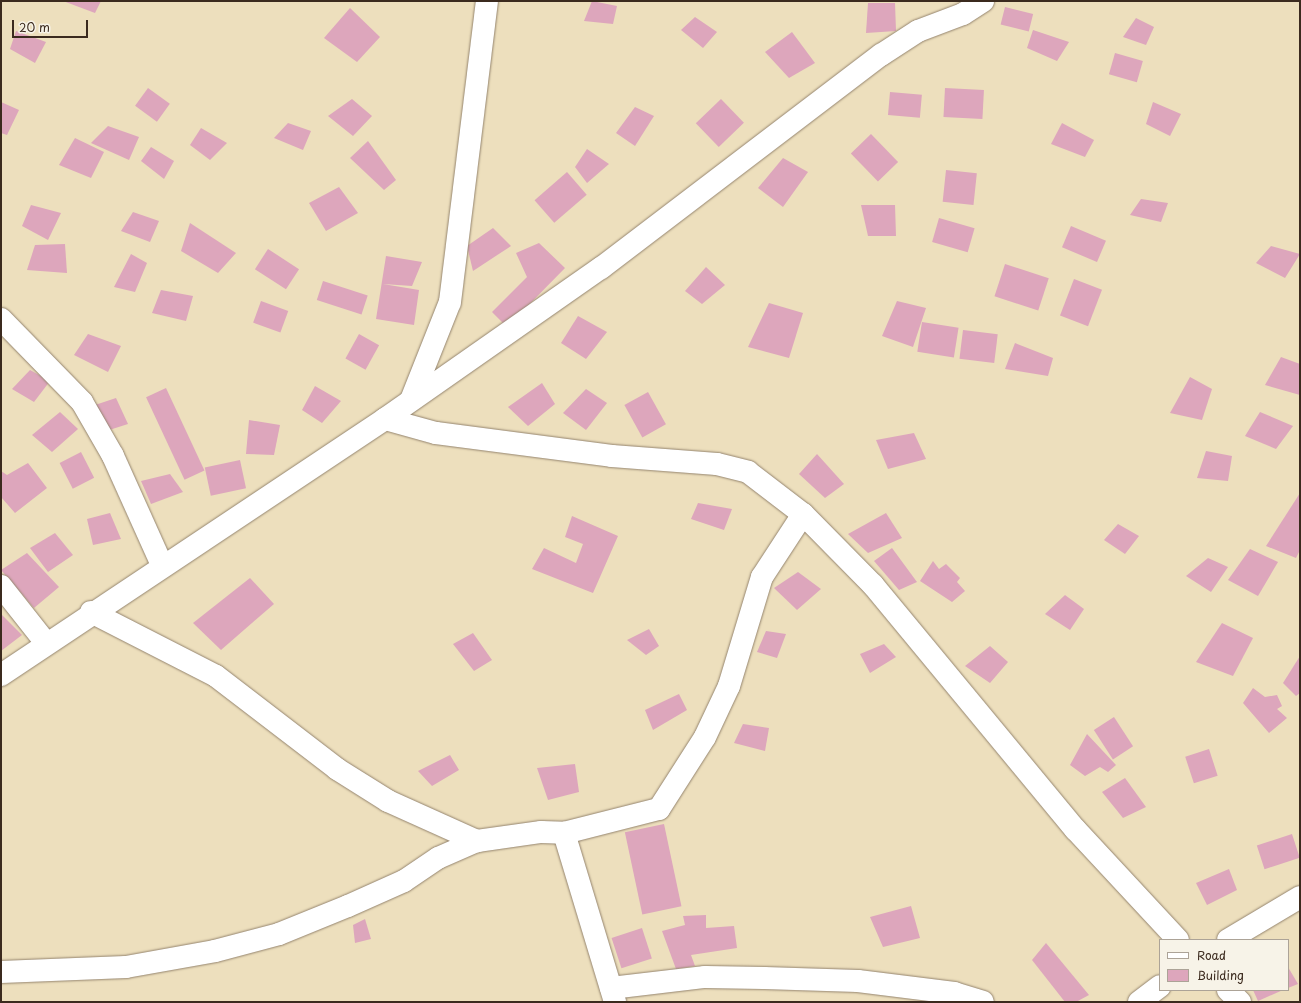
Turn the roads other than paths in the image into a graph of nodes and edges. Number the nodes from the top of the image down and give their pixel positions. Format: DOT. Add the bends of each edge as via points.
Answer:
graph roads {
  1 [pos="487,1"];
  2 [pos="983,1"];
  3 [pos="1,319"];
  4 [pos="411,400"];
  5 [pos="385,419"];
  6 [pos="803,514"];
  7 [pos="162,565"];
  8 [pos="1,586"];
  9 [pos="91,612"];
  10 [pos="46,643"];
  11 [pos="1,675"];
  12 [pos="564,833"];
  13 [pos="478,841"];
  14 [pos="1300,897"];
  15 [pos="1177,939"];
  16 [pos="1230,939"];
  17 [pos="1,972"];
  18 [pos="1159,987"];
  19 [pos="1229,991"];
  20 [pos="613,995"];
  21 [pos="983,1002"];
  22 [pos="1139,1002"];
  23 [pos="1240,1002"];
  1 -- 4 [label="street" via="450,302"];
  2 -- 4 [label="street" via="964,14 918,31 881,55 601,268"];
  3 -- 7 [label="street" via="82,402 113,456"];
  4 -- 5 [label="street"];
  5 -- 6 [label="street" via="460,436 612,456 717,464 748,472"];
  5 -- 7 [label="street"];
  6 -- 12 [label="street" via="762,577 729,686 705,737 659,809"];
  6 -- 15 [label="street" via="873,585 1075,829"];
  7 -- 9 [label="street"];
  8 -- 10 [label="street"];
  9 -- 10 [label="street"];
  9 -- 13 [label="street" via="216,676 337,769 388,801"];
  10 -- 11 [label="street"];
  12 -- 13 [label="street" via="541,832"];
  12 -- 20 [label="street"];
  13 -- 17 [label="street" via="438,858 404,881 279,934 215,951 126,967"];
  14 -- 16 [label="street"];
  18 -- 22 [label="street"];
  19 -- 23 [label="street"];
  20 -- 21 [label="street" via="705,977 764,978 858,981 954,993"];
}
